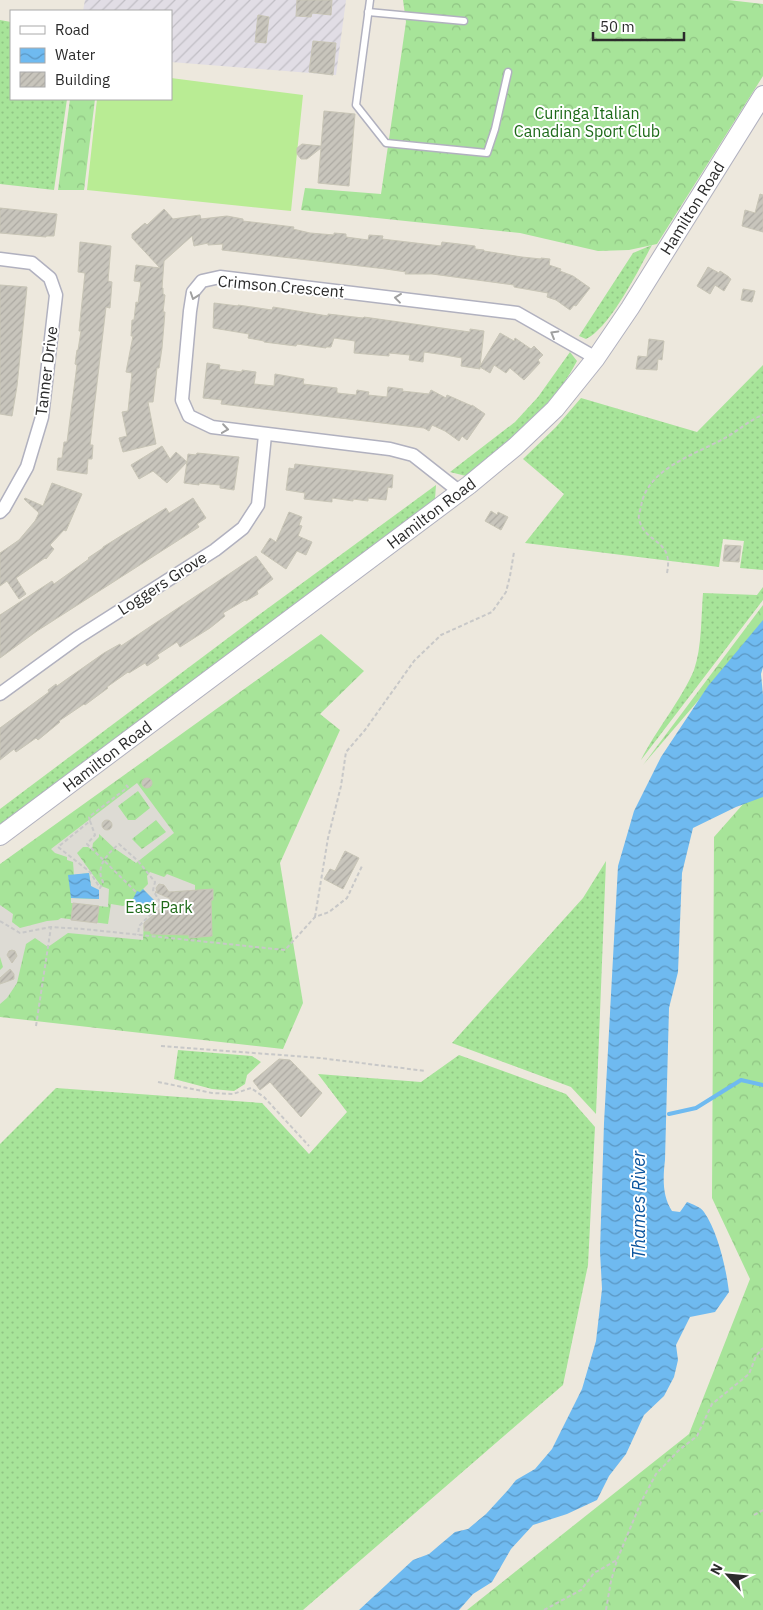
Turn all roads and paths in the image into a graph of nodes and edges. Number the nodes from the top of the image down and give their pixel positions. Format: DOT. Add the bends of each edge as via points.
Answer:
graph roads {
  1 [pos="370,0"];
  2 [pos="368,12"];
  3 [pos="464,21"];
  4 [pos="508,72"];
  5 [pos="763,95"];
  6 [pos="0,259"];
  7 [pos="596,358"];
  8 [pos="763,415"];
  9 [pos="265,434"];
  10 [pos="460,492"];
  11 [pos="0,512"];
  12 [pos="514,552"];
  13 [pos="667,573"];
  14 [pos="0,694"];
  15 [pos="126,785"];
  16 [pos="90,821"];
  17 [pos="0,836"];
  18 [pos="103,860"];
  19 [pos="362,866"];
  20 [pos="136,892"];
  21 [pos="315,917"];
  22 [pos="0,921"];
  23 [pos="51,928"];
  24 [pos="138,935"];
  25 [pos="36,1026"];
  26 [pos="161,1046"];
  27 [pos="426,1071"];
  28 [pos="158,1082"];
  29 [pos="309,1146"];
  30 [pos="763,1348"];
  31 [pos="763,1510"];
  32 [pos="754,1515"];
  33 [pos="617,1560"];
  34 [pos="544,1610"];
  35 [pos="606,1610"];
  1 -- 2 [label="lane"];
  2 -- 3 [label="lane"];
  2 -- 4 [label="lane" via="356,105 386,143 487,153"];
  5 -- 7 [label="main road, Hamilton Road"];
  6 -- 11 [label="street, Tanner Drive" via="32,262 50,278 56,295 42,417 27,467"];
  7 -- 9 [label="street, Crimson Crescent, one-way" via="517,313 220,277 202,281 193,292 182,400 189,416 212,428"];
  7 -- 10 [label="main road, Hamilton Road" via="555,409"];
  8 -- 13 [label="path" via="666,470 651,483 642,497 639,518 647,534 665,549 670,561"];
  9 -- 10 [label="street, Crimson Crescent" via="390,448 413,455"];
  9 -- 14 [label="street, Loggers Grove" via="258,505 243,528 215,550 77,638"];
  10 -- 17 [label="main road, Hamilton Road"];
  12 -- 21 [label="path" via="506,592 492,612 441,635 414,661 346,752"];
  15 -- 16 [label="path" via="128,787 89,817"];
  16 -- 18 [label="path" via="95,835 87,844"];
  16 -- 18 [label="path" via="58,847 90,872 100,888"];
  18 -- 20 [label="path"];
  18 -- 24 [label="path" via="119,844 155,882 153,890 161,904 139,926"];
  19 -- 21 [label="path" via="347,898 329,912"];
  21 -- 24 [label="path" via="285,950"];
  22 -- 23 [label="path" via="20,933"];
  23 -- 24 [label="path"];
  23 -- 25 [label="path"];
  26 -- 27 [label="path" via="320,1058"];
  28 -- 29 [label="path" via="212,1093 233,1094 251,1088 264,1097"];
  30 -- 33 [label="path" via="749,1374 712,1404 697,1436 656,1474"];
  31 -- 32 [label="path"];
  33 -- 34 [label="path" via="594,1573 581,1590"];
  33 -- 35 [label="path"];
}
